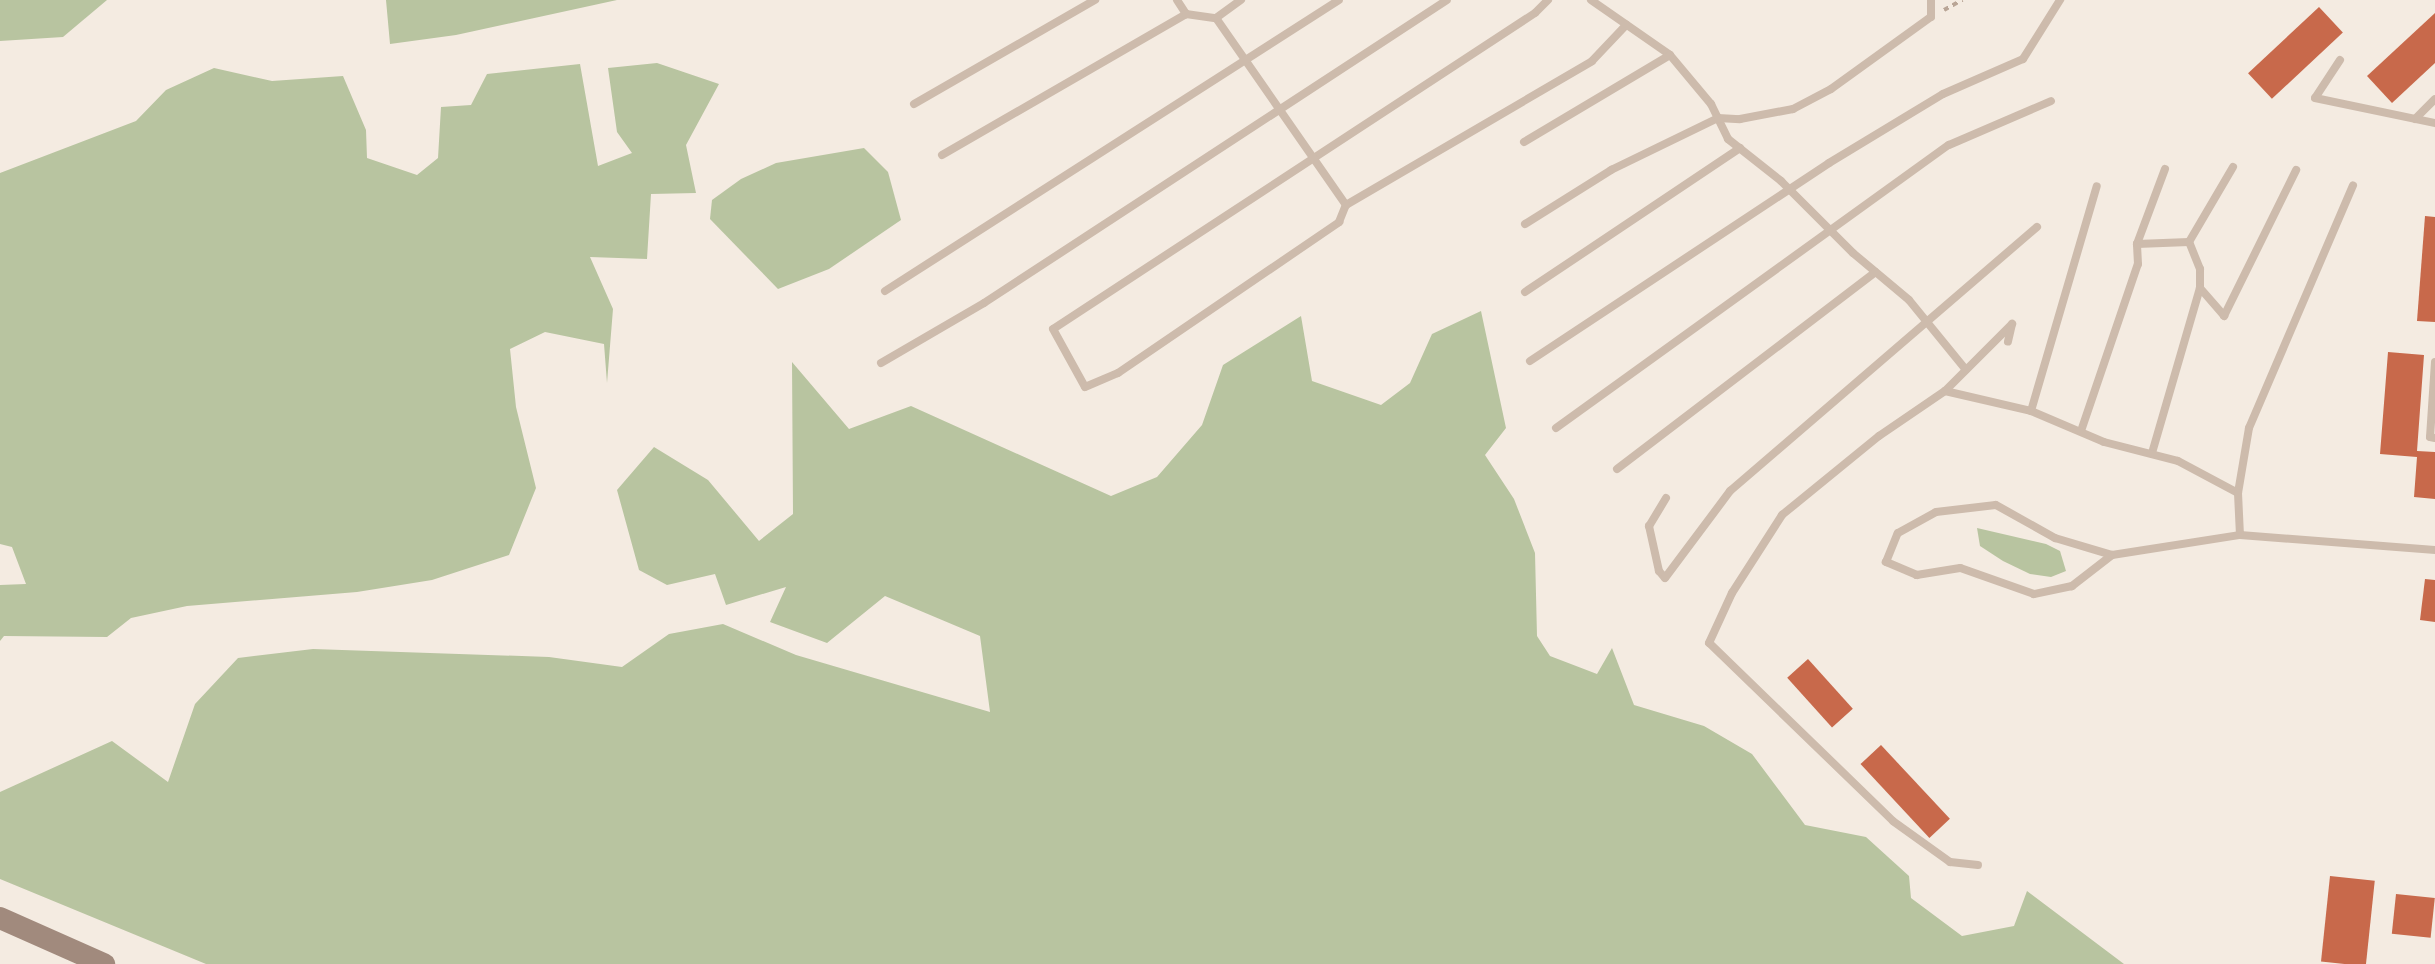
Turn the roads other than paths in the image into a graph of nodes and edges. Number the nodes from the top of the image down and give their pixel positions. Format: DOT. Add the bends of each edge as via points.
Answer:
graph roads {
  1 [pos="1095,0"];
  2 [pos="1177,0"];
  3 [pos="1241,0"];
  4 [pos="1339,0"];
  5 [pos="1447,0"];
  6 [pos="1548,0"];
  7 [pos="1591,0"];
  8 [pos="1931,0"];
  9 [pos="2060,0"];
  10 [pos="1186,14"];
  11 [pos="1216,18"];
  12 [pos="1626,25"];
  13 [pos="1670,56"];
  14 [pos="1246,60"];
  15 [pos="2340,60"];
  16 [pos="2435,99"];
  17 [pos="2051,101"];
  18 [pos="914,104"];
  19 [pos="1282,109"];
  20 [pos="1718,118"];
  21 [pos="2416,119"];
  22 [pos="2435,123"];
  23 [pos="1524,142"];
  24 [pos="1740,148"];
  25 [pos="942,155"];
  26 [pos="1314,156"];
  27 [pos="2234,168"];
  28 [pos="2165,169"];
  29 [pos="2296,170"];
  30 [pos="2353,185"];
  31 [pos="2097,186"];
  32 [pos="1789,189"];
  33 [pos="1346,206"];
  34 [pos="1525,224"];
  35 [pos="2037,227"];
  36 [pos="1830,230"];
  37 [pos="2189,242"];
  38 [pos="2137,244"];
  39 [pos="1876,272"];
  40 [pos="2200,288"];
  41 [pos="885,291"];
  42 [pos="1525,292"];
  43 [pos="1927,322"];
  44 [pos="2008,342"];
  45 [pos="1530,361"];
  46 [pos="2435,362"];
  47 [pos="881,363"];
  48 [pos="1966,370"];
  49 [pos="1944,391"];
  50 [pos="2032,410"];
  51 [pos="1556,428"];
  52 [pos="2082,431"];
  53 [pos="2435,438"];
  54 [pos="2152,453"];
  55 [pos="1617,470"];
  56 [pos="2238,493"];
  57 [pos="1666,498"];
  58 [pos="2240,535"];
  59 [pos="2435,550"];
  60 [pos="2112,555"];
  61 [pos="1978,865"];
  62 [pos="0,918"];
  63 [pos="104,964"];
  1 -- 18 [label="lane"];
  2 -- 10 [label="lane"];
  3 -- 11 [label="lane"];
  4 -- 14 [label="lane"];
  5 -- 19 [label="lane"];
  6 -- 26 [label="lane"];
  7 -- 12 [label="lane"];
  8 -- 20 [label="lane" via="1931,17 1831,90 1792,109"];
  9 -- 32 [label="lane" via="2024,59 1944,94"];
  10 -- 11 [label="lane"];
  10 -- 25 [label="lane"];
  11 -- 14 [label="lane"];
  12 -- 13 [label="lane"];
  12 -- 33 [label="lane" via="1592,62"];
  13 -- 20 [label="lane"];
  13 -- 23 [label="lane"];
  14 -- 19 [label="lane"];
  14 -- 41 [label="lane"];
  15 -- 21 [label="lane" via="2314,98"];
  16 -- 21 [label="lane"];
  17 -- 36 [label="lane" via="1949,145"];
  19 -- 26 [label="lane"];
  19 -- 47 [label="lane" via="984,304"];
  20 -- 24 [label="lane"];
  20 -- 34 [label="lane" via="1611,170"];
  21 -- 22 [label="lane"];
  24 -- 32 [label="lane"];
  24 -- 42 [label="lane"];
  26 -- 33 [label="lane"];
  26 -- 33 [label="lane" via="1053,329 1085,388 1339,222"];
  27 -- 37 [label="lane"];
  28 -- 38 [label="lane"];
  29 -- 40 [label="lane" via="2224,316"];
  30 -- 56 [label="lane" via="2250,428"];
  31 -- 50 [label="lane"];
  32 -- 36 [label="lane"];
  32 -- 45 [label="lane"];
  35 -- 43 [label="lane"];
  36 -- 39 [label="lane"];
  36 -- 51 [label="lane"];
  37 -- 38 [label="lane"];
  37 -- 40 [label="lane"];
  38 -- 52 [label="lane" via="2138,264"];
  39 -- 43 [label="lane"];
  39 -- 55 [label="lane"];
  40 -- 54 [label="lane"];
  43 -- 48 [label="lane"];
  43 -- 57 [label="lane" via="1730,491 1666,578 1649,526"];
  44 -- 48 [label="lane" via="2012,324"];
  46 -- 53 [label="lane"];
  48 -- 49 [label="lane"];
  49 -- 50 [label="lane"];
  49 -- 61 [label="lane" via="1782,515 1709,643 1893,821 1950,862"];
  50 -- 52 [label="lane"];
  52 -- 54 [label="lane"];
  54 -- 56 [label="lane"];
  56 -- 58 [label="lane"];
  58 -- 59 [label="lane"];
  58 -- 60 [label="lane"];
  60 -- 60 [label="lane" via="2054,538 1996,505 1936,512 1898,533 1886,562 1917,576 1960,568 2034,594 2072,586"];
  62 -- 63 [label="main road"];
}
